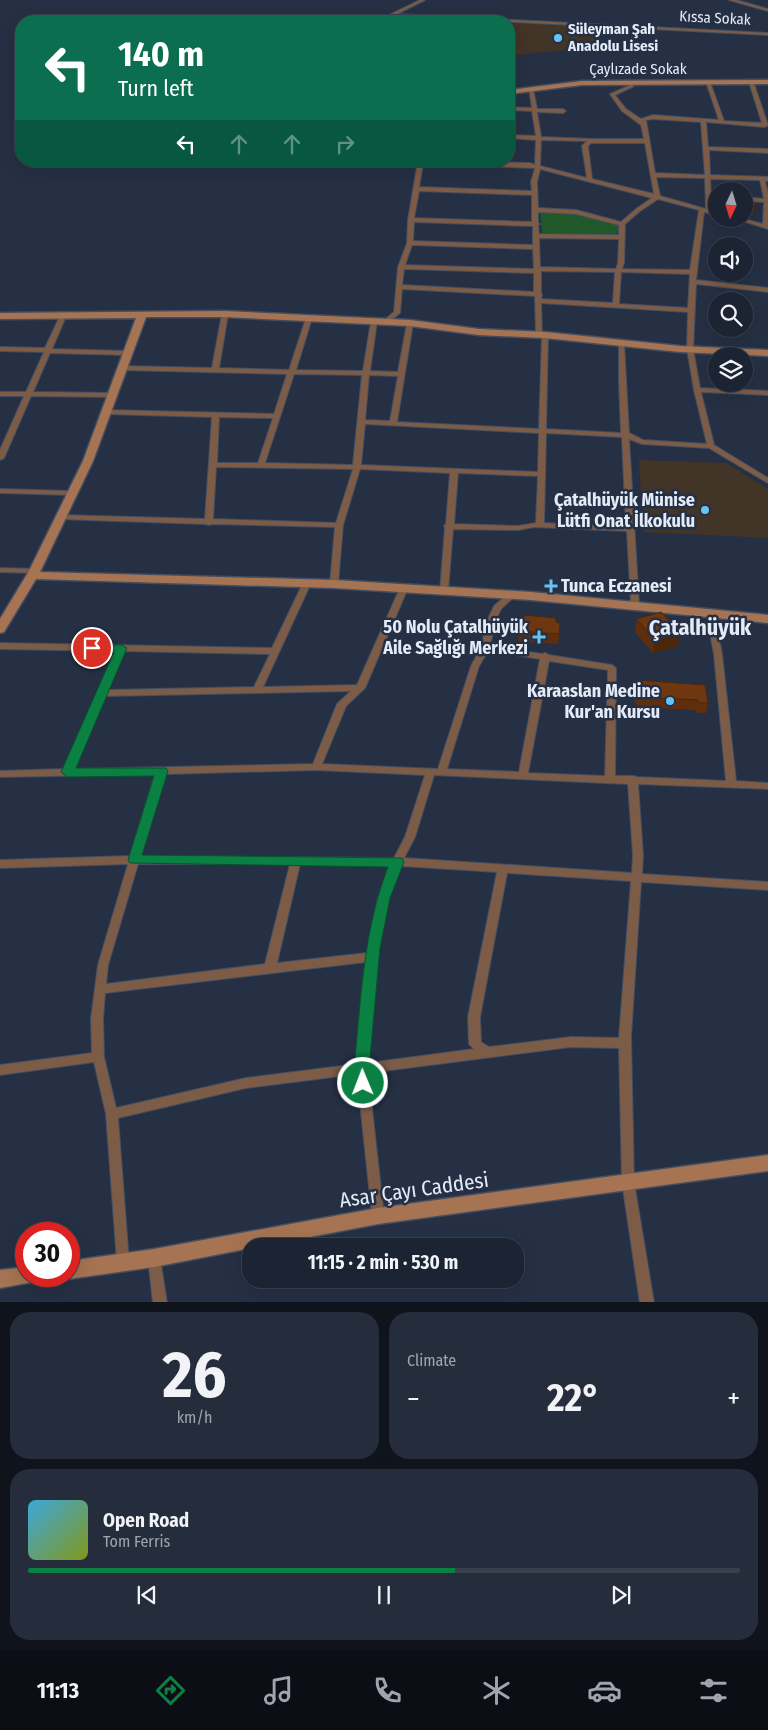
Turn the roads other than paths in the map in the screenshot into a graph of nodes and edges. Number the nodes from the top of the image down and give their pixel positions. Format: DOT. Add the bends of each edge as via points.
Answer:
graph roads {
  1 [pos="423,0"];
  2 [pos="730,0"];
  3 [pos="768,10"];
  4 [pos="393,15"];
  5 [pos="515,22"];
  6 [pos="768,34"];
  7 [pos="768,81"];
  8 [pos="627,82"];
  9 [pos="708,82"];
  10 [pos="751,82"];
  11 [pos="515,87"];
  12 [pos="530,89"];
  13 [pos="515,91"];
  14 [pos="515,109"];
  15 [pos="534,110"];
  16 [pos="563,111"];
  17 [pos="703,121"];
  18 [pos="722,122"];
  19 [pos="644,124"];
  20 [pos="767,125"];
  21 [pos="515,137"];
  22 [pos="538,138"];
  23 [pos="591,140"];
  24 [pos="648,141"];
  25 [pos="706,148"];
  26 [pos="768,151"];
  27 [pos="515,166"];
  28 [pos="420,167"];
  29 [pos="539,167"];
  30 [pos="654,175"];
  31 [pos="708,177"];
  32 [pos="765,178"];
  33 [pos="590,181"];
  34 [pos="708,182"];
  35 [pos="416,189"];
  36 [pos="535,193"];
  37 [pos="657,197"];
  38 [pos="708,198"];
  39 [pos="753,200"];
  40 [pos="766,200"];
  41 [pos="536,210"];
  42 [pos="705,210"];
  43 [pos="708,211"];
  44 [pos="411,220"];
  45 [pos="753,222"];
  46 [pos="537,224"];
  47 [pos="622,224"];
  48 [pos="767,226"];
  49 [pos="537,236"];
  50 [pos="621,237"];
  51 [pos="410,243"];
  52 [pos="537,247"];
  53 [pos="401,267"];
  54 [pos="538,270"];
  55 [pos="618,271"];
  56 [pos="693,272"];
  57 [pos="693,282"];
  58 [pos="399,288"];
  59 [pos="768,290"];
  60 [pos="539,298"];
  61 [pos="616,304"];
  62 [pos="691,310"];
  63 [pos="225,314"];
  64 [pos="142,315"];
  65 [pos="0,316"];
  66 [pos="62,316"];
  67 [pos="308,318"];
  68 [pos="374,321"];
  69 [pos="385,322"];
  70 [pos="410,323"];
  71 [pos="542,334"];
  72 [pos="622,344"];
  73 [pos="0,349"];
  74 [pos="690,349"];
  75 [pos="47,352"];
  76 [pos="127,353"];
  77 [pos="768,353"];
  78 [pos="122,368"];
  79 [pos="215,370"];
  80 [pos="290,371"];
  81 [pos="366,373"];
  82 [pos="401,374"];
  83 [pos="698,390"];
  84 [pos="768,393"];
  85 [pos="0,394"];
  86 [pos="29,395"];
  87 [pos="112,395"];
  88 [pos="106,412"];
  89 [pos="216,415"];
  90 [pos="276,416"];
  91 [pos="361,422"];
  92 [pos="393,424"];
  93 [pos="543,431"];
  94 [pos="626,435"];
  95 [pos="711,446"];
  96 [pos="0,458"];
  97 [pos="213,465"];
  98 [pos="260,465"];
  99 [pos="357,467"];
  100 [pos="454,471"];
  101 [pos="542,474"];
  102 [pos="768,481"];
  103 [pos="0,491"];
  104 [pos="72,493"];
  105 [pos="61,517"];
  106 [pos="209,523"];
  107 [pos="339,525"];
  108 [pos="540,525"];
  109 [pos="448,526"];
  110 [pos="629,529"];
  111 [pos="0,570"];
  112 [pos="33,573"];
  113 [pos="307,583"];
  114 [pos="334,584"];
  115 [pos="404,588"];
  116 [pos="444,591"];
  117 [pos="512,594"];
  118 [pos="635,605"];
  119 [pos="710,613"];
  120 [pos="768,614"];
  121 [pos="748,616"];
  122 [pos="768,619"];
  123 [pos="0,629"];
  124 [pos="0,646"];
  125 [pos="121,648"];
  126 [pos="485,648"];
  127 [pos="275,651"];
  128 [pos="544,656"];
  129 [pos="360,688"];
  130 [pos="257,691"];
  131 [pos="101,693"];
  132 [pos="316,767"];
  133 [pos="161,771"];
  134 [pos="436,771"];
  135 [pos="68,772"];
  136 [pos="0,774"];
  137 [pos="523,775"];
  138 [pos="610,778"];
  139 [pos="634,780"];
  140 [pos="731,784"];
  141 [pos="768,786"];
  142 [pos="134,860"];
  143 [pos="296,861"];
  144 [pos="397,862"];
  145 [pos="0,864"];
  146 [pos="503,869"];
  147 [pos="636,878"];
  148 [pos="768,886"];
  149 [pos="372,956"];
  150 [pos="270,968"];
  151 [pos="100,990"];
  152 [pos="625,1043"];
  153 [pos="488,1053"];
  154 [pos="98,1057"];
  155 [pos="362,1069"];
  156 [pos="0,1070"];
  157 [pos="112,1114"];
  158 [pos="768,1163"];
  159 [pos="628,1182"];
  160 [pos="378,1216"];
  161 [pos="154,1258"];
  162 [pos="123,1262"];
  163 [pos="80,1268"];
  164 [pos="15,1277"];
  165 [pos="0,1279"];
  166 [pos="160,1302"];
  167 [pos="647,1302"];
  1 -- 4 [label="street"];
  2 -- 3 [label="street"];
  5 -- 6 [label="street, Kıssa Sokak"];
  7 -- 10 [label="street, Çaylızade Sokak"];
  7 -- 11 [label="street, Çaylızade Sokak" via="581,80"];
  8 -- 9 [label="street, Çaylızade Sokak"];
  8 -- 12 [label="street, Çaylızade Sokak" via="574,83"];
  8 -- 19 [label="street" via="632,86 612,94 624,110"];
  9 -- 10 [label="street, Çaylızade Sokak"];
  9 -- 18 [label="street"];
  10 -- 20 [label="street"];
  12 -- 13 [label="street, Çaylızade Sokak"];
  12 -- 15 [label="street"];
  14 -- 15 [label="street"];
  15 -- 16 [label="street"];
  15 -- 22 [label="street"];
  17 -- 18 [label="street"];
  17 -- 19 [label="street" via="653,117 644,119"];
  17 -- 25 [label="street"];
  18 -- 20 [label="street"];
  19 -- 24 [label="street"];
  21 -- 22 [label="street"];
  22 -- 23 [label="street"];
  22 -- 29 [label="street"];
  23 -- 24 [label="street"];
  23 -- 33 [label="street" via="585,146"];
  24 -- 30 [label="street"];
  25 -- 26 [label="street"];
  25 -- 31 [label="street"];
  27 -- 29 [label="street"];
  28 -- 35 [label="street"];
  29 -- 33 [label="street"];
  29 -- 36 [label="street" via="534,182"];
  30 -- 31 [label="street"];
  30 -- 37 [label="street"];
  31 -- 32 [label="street"];
  31 -- 34 [label="street"];
  32 -- 40 [label="street"];
  33 -- 37 [label="street"];
  35 -- 36 [label="street"];
  35 -- 44 [label="street"];
  36 -- 41 [label="street"];
  37 -- 42 [label="street"];
  37 -- 47 [label="street"];
  38 -- 42 [label="street"];
  39 -- 40 [label="street"];
  40 -- 48 [label="street"];
  41 -- 46 [label="street"];
  41 -- 47 [label="street" via="576,212"];
  42 -- 43 [label="street"];
  42 -- 56 [label="street"];
  44 -- 46 [label="street"];
  44 -- 51 [label="street"];
  45 -- 48 [label="street"];
  46 -- 49 [label="street"];
  47 -- 50 [label="street"];
  49 -- 50 [label="street"];
  49 -- 52 [label="street"];
  50 -- 55 [label="street"];
  51 -- 52 [label="street"];
  51 -- 53 [label="street"];
  52 -- 54 [label="street"];
  53 -- 54 [label="street"];
  53 -- 58 [label="street"];
  54 -- 55 [label="street"];
  54 -- 60 [label="street"];
  55 -- 56 [label="street"];
  55 -- 61 [label="street"];
  56 -- 57 [label="street"];
  57 -- 59 [label="street"];
  57 -- 62 [label="street"];
  58 -- 60 [label="street"];
  58 -- 69 [label="street" via="397,313"];
  60 -- 61 [label="street"];
  60 -- 71 [label="street"];
  61 -- 62 [label="street"];
  62 -- 74 [label="street"];
  63 -- 64 [label="street"];
  63 -- 67 [label="street"];
  63 -- 79 [label="street"];
  64 -- 66 [label="street"];
  64 -- 76 [label="street"];
  65 -- 66 [label="street"];
  66 -- 75 [label="street"];
  67 -- 68 [label="street"];
  67 -- 80 [label="street"];
  68 -- 69 [label="street"];
  68 -- 81 [label="street"];
  69 -- 70 [label="street"];
  70 -- 71 [label="street" via="478,332"];
  70 -- 82 [label="street"];
  71 -- 72 [label="street"];
  71 -- 93 [label="street"];
  72 -- 74 [label="street"];
  72 -- 94 [label="street"];
  73 -- 75 [label="street"];
  74 -- 77 [label="street"];
  74 -- 83 [label="street"];
  75 -- 76 [label="street"];
  75 -- 86 [label="street"];
  76 -- 78 [label="street"];
  78 -- 79 [label="street"];
  78 -- 87 [label="street"];
  79 -- 80 [label="street"];
  80 -- 81 [label="street"];
  80 -- 90 [label="street"];
  81 -- 82 [label="street"];
  81 -- 91 [label="street"];
  82 -- 92 [label="street"];
  83 -- 84 [label="street"];
  83 -- 95 [label="street"];
  85 -- 86 [label="street"];
  86 -- 87 [label="street"];
  86 -- 96 [label="street"];
  87 -- 88 [label="street"];
  88 -- 89 [label="street"];
  88 -- 104 [label="street"];
  89 -- 90 [label="street"];
  89 -- 97 [label="street"];
  90 -- 98 [label="street"];
  91 -- 92 [label="street"];
  91 -- 99 [label="street"];
  92 -- 93 [label="street"];
  93 -- 94 [label="street"];
  93 -- 101 [label="street"];
  94 -- 95 [label="street" via="642,442"];
  94 -- 110 [label="street"];
  95 -- 102 [label="street"];
  97 -- 98 [label="street"];
  97 -- 106 [label="street"];
  98 -- 99 [label="street"];
  99 -- 100 [label="street"];
  99 -- 107 [label="street"];
  100 -- 101 [label="street"];
  100 -- 109 [label="street"];
  101 -- 108 [label="street"];
  103 -- 104 [label="street"];
  104 -- 105 [label="street"];
  105 -- 106 [label="street"];
  105 -- 112 [label="street"];
  106 -- 107 [label="street"];
  107 -- 114 [label="street"];
  108 -- 109 [label="street" via="518,528"];
  108 -- 110 [label="street"];
  109 -- 116 [label="street"];
  110 -- 118 [label="street"];
  111 -- 112 [label="street"];
  112 -- 113 [label="street"];
  112 -- 123 [label="street"];
  113 -- 114 [label="street"];
  113 -- 127 [label="street"];
  114 -- 115 [label="street"];
  115 -- 116 [label="street"];
  115 -- 129 [label="street"];
  116 -- 117 [label="street"];
  117 -- 118 [label="street"];
  117 -- 126 [label="street" via="497,608"];
  118 -- 119 [label="street"];
  119 -- 121 [label="street"];
  119 -- 140 [label="street" via="718,654"];
  120 -- 121 [label="street"];
  121 -- 122 [label="street"];
  124 -- 125 [label="street"];
  125 -- 127 [label="street"];
  125 -- 131 [label="street"];
  126 -- 128 [label="street"];
  126 -- 134 [label="street" via="475,666"];
  127 -- 130 [label="street"];
  128 -- 137 [label="street"];
  128 -- 138 [label="street" via="612,668"];
  129 -- 130 [label="street"];
  129 -- 132 [label="street" via="342,704"];
  130 -- 131 [label="street"];
  131 -- 135 [label="street"];
  132 -- 133 [label="street"];
  132 -- 134 [label="street"];
  133 -- 135 [label="street"];
  133 -- 142 [label="street"];
  134 -- 137 [label="street"];
  134 -- 144 [label="street"];
  135 -- 136 [label="street"];
  137 -- 138 [label="street"];
  138 -- 139 [label="street"];
  139 -- 140 [label="street"];
  139 -- 147 [label="street"];
  140 -- 141 [label="street"];
  142 -- 143 [label="street"];
  142 -- 145 [label="street"];
  142 -- 151 [label="street" via="103,965"];
  143 -- 144 [label="street"];
  143 -- 150 [label="street"];
  144 -- 146 [label="street"];
  144 -- 149 [label="street" via="383,898"];
  146 -- 147 [label="street"];
  146 -- 153 [label="street" via="474,1017 475,1044"];
  147 -- 148 [label="street"];
  147 -- 152 [label="street"];
  149 -- 150 [label="street"];
  149 -- 155 [label="street"];
  150 -- 151 [label="street"];
  151 -- 154 [label="street"];
  152 -- 153 [label="street" via="571,1042"];
  152 -- 159 [label="street"];
  153 -- 155 [label="street"];
  154 -- 156 [label="street"];
  154 -- 157 [label="street"];
  155 -- 157 [label="street" via="246,1083"];
  155 -- 160 [label="street"];
  157 -- 162 [label="street"];
  158 -- 159 [label="street, Asar Çayı Caddesi"];
  159 -- 160 [label="street, Asar Çayı Caddesi"];
  159 -- 167 [label="street"];
  160 -- 161 [label="street, Asar Çayı Caddesi"];
  161 -- 162 [label="street, Asar Çayı Caddesi"];
  161 -- 166 [label="street"];
  162 -- 163 [label="street, Asar Çayı Caddesi"];
  164 -- 165 [label="street"];
}
